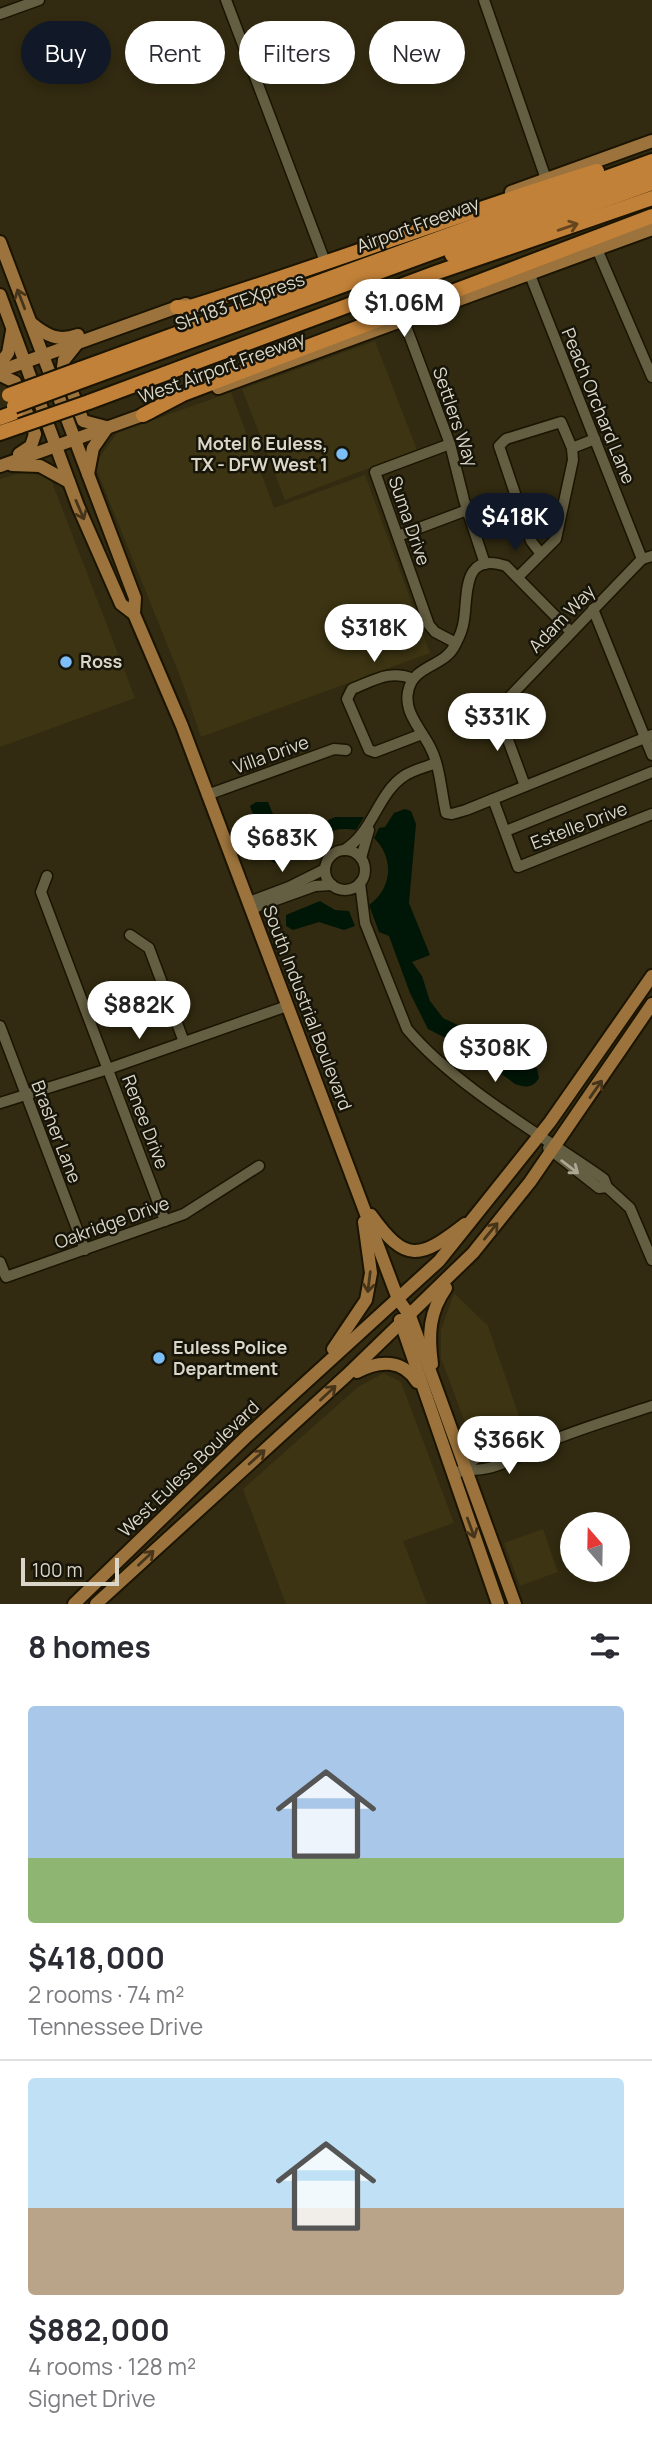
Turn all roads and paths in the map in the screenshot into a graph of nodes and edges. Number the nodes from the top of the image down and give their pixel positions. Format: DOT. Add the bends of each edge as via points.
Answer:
graph roads {
  1 [pos="39,0"];
  2 [pos="226,0"];
  3 [pos="484,0"];
  4 [pos="0,13"];
  5 [pos="652,141"];
  6 [pos="652,153"];
  7 [pos="652,161"];
  8 [pos="652,172"];
  9 [pos="546,179"];
  10 [pos="652,183"];
  11 [pos="652,198"];
  12 [pos="652,216"];
  13 [pos="652,229"];
  14 [pos="0,242"];
  15 [pos="597,249"];
  16 [pos="324,258"];
  17 [pos="530,275"];
  18 [pos="0,295"];
  19 [pos="177,307"];
  20 [pos="404,321"];
  21 [pos="30,322"];
  22 [pos="132,322"];
  23 [pos="12,327"];
  24 [pos="79,342"];
  25 [pos="43,356"];
  26 [pos="25,362"];
  27 [pos="0,364"];
  28 [pos="0,373"];
  29 [pos="652,377"];
  30 [pos="83,379"];
  31 [pos="10,408"];
  32 [pos="143,415"];
  33 [pos="0,418"];
  34 [pos="107,427"];
  35 [pos="0,433"];
  36 [pos="595,439"];
  37 [pos="73,440"];
  38 [pos="450,444"];
  39 [pos="55,446"];
  40 [pos="572,448"];
  41 [pos="2,465"];
  42 [pos="88,476"];
  43 [pos="69,482"];
  44 [pos="467,510"];
  45 [pos="398,536"];
  46 [pos="638,548"];
  47 [pos="541,554"];
  48 [pos="647,557"];
  49 [pos="485,565"];
  50 [pos="519,577"];
  51 [pos="593,609"];
  52 [pos="134,614"];
  53 [pos="571,632"];
  54 [pos="456,643"];
  55 [pos="413,679"];
  56 [pos="422,733"];
  57 [pos="649,736"];
  58 [pos="346,750"];
  59 [pos="652,755"];
  60 [pos="436,763"];
  61 [pos="652,772"];
  62 [pos="525,786"];
  63 [pos="207,795"];
  64 [pos="493,799"];
  65 [pos="652,814"];
  66 [pos="373,820"];
  67 [pos="506,831"];
  68 [pos="344,850"];
  69 [pos="361,858"];
  70 [pos="326,869"];
  71 [pos="47,876"];
  72 [pos="360,883"];
  73 [pos="332,885"];
  74 [pos="343,890"];
  75 [pos="250,906"];
  76 [pos="365,923"];
  77 [pos="130,934"];
  78 [pos="652,976"];
  79 [pos="652,1004"];
  80 [pos="288,1006"];
  81 [pos="0,1026"];
  82 [pos="184,1042"];
  83 [pos="108,1069"];
  84 [pos="24,1096"];
  85 [pos="0,1103"];
  86 [pos="539,1136"];
  87 [pos="554,1149"];
  88 [pos="259,1166"];
  89 [pos="361,1202"];
  90 [pos="487,1205"];
  91 [pos="366,1214"];
  92 [pos="165,1221"];
  93 [pos="85,1250"];
  94 [pos="472,1253"];
  95 [pos="652,1260"];
  96 [pos="0,1262"];
  97 [pos="398,1298"];
  98 [pos="405,1321"];
  99 [pos="316,1372"];
  100 [pos="347,1375"];
  101 [pos="430,1393"];
  102 [pos="652,1406"];
  103 [pos="265,1420"];
  104 [pos="280,1437"];
  105 [pos="466,1469"];
  106 [pos="453,1476"];
  107 [pos="198,1485"];
  108 [pos="198,1510"];
  109 [pos="74,1604"];
  110 [pos="96,1604"];
  111 [pos="498,1604"];
  112 [pos="515,1604"];
  1 -- 4 [label="street"];
  2 -- 16 [label="street"];
  3 -- 9 [label="street"];
  5 -- 9 [label="main road"];
  6 -- 19 [label="highway" via="512,197 298,274 187,308"];
  7 -- 30 [label="highway, Airport Freeway"];
  8 -- 30 [label="highway, SH 183 TEXpress"];
  9 -- 16 [label="main road"];
  10 -- 30 [label="highway, SH 183 TEXpress"];
  31 -- 11 [label="highway, Airport Freeway, one-way, bridge" via="89,402"];
  12 -- 32 [label="highway" via="183,394"];
  13 -- 15 [label="main road, West Airport Freeway"];
  21 -- 14 [label="main road, South Industrial Boulevard, one-way"];
  15 -- 17 [label="main road, West Airport Freeway"];
  15 -- 29 [label="street"];
  16 -- 19 [label="main road"];
  17 -- 20 [label="main road, West Airport Freeway"];
  17 -- 36 [label="street, Peach Orchard Lane"];
  18 -- 23 [label="main road, South Industrial Boulevard"];
  19 -- 22 [label="main road"];
  20 -- 32 [label="main road, West Airport Freeway"];
  20 -- 38 [label="street, Settlers Way"];
  21 -- 22 [label="main road" via="52,338 65,339 117,322"];
  21 -- 25 [label="main road, South Industrial Boulevard"];
  22 -- 24 [label="main road"];
  23 -- 26 [label="main road, South Industrial Boulevard"];
  23 -- 27 [label="main road" via="8,353"];
  24 -- 25 [label="main road"];
  24 -- 34 [label="main road" via="63,367 83,421"];
  25 -- 26 [label="main road"];
  25 -- 37 [label="main road, South Industrial Boulevard"];
  26 -- 28 [label="main road"];
  26 -- 39 [label="main road, South Industrial Boulevard"];
  28 -- 41 [label="main road" via="15,382 35,440"];
  30 -- 31 [label="highway, Airport Freeway, bridge"];
  31 -- 33 [label="highway"];
  31 -- 35 [label="highway, Airport Freeway"];
  32 -- 34 [label="main road, West Airport Freeway"];
  34 -- 37 [label="main road, West Airport Freeway"];
  34 -- 42 [label="main road" via="93,448"];
  36 -- 40 [label="street"];
  36 -- 46 [label="street, Peach Orchard Lane"];
  37 -- 39 [label="main road, West Airport Freeway"];
  37 -- 42 [label="main road, South Industrial Boulevard"];
  38 -- 44 [label="street, Settlers Way"];
  38 -- 45 [label="street, Suma Drive" via="375,472"];
  39 -- 41 [label="main road, West Airport Freeway"];
  39 -- 43 [label="main road, South Industrial Boulevard"];
  40 -- 47 [label="street" via="556,539"];
  40 -- 47 [label="street" via="561,422 506,439 499,446 531,541"];
  41 -- 43 [label="main road" via="40,467"];
  42 -- 52 [label="main road, South Industrial Boulevard" via="135,598"];
  43 -- 52 [label="main road, South Industrial Boulevard, one-way" via="121,604"];
  44 -- 45 [label="street"];
  44 -- 49 [label="street, Settlers Way"];
  45 -- 54 [label="street, Suma Drive" via="429,625"];
  46 -- 48 [label="street, Adam Way"];
  47 -- 50 [label="street"];
  48 -- 51 [label="street, Adam Way"];
  49 -- 50 [label="street" via="506,566"];
  49 -- 54 [label="street" via="467,579 464,621"];
  50 -- 53 [label="street"];
  51 -- 53 [label="street, Adam Way"];
  51 -- 57 [label="street"];
  52 -- 63 [label="main road, South Industrial Boulevard"];
  53 -- 62 [label="street, Adam Way" via="497,710"];
  54 -- 55 [label="street" via="448,657 422,668"];
  55 -- 56 [label="street" via="408,706"];
  55 -- 56 [label="street" via="388,675 352,689 348,695 369,750 375,752"];
  56 -- 60 [label="street"];
  57 -- 59 [label="street"];
  57 -- 62 [label="street"];
  58 -- 63 [label="street, Villa Drive" via="334,749"];
  60 -- 64 [label="street" via="446,813"];
  60 -- 66 [label="street" via="405,776"];
  61 -- 67 [label="street"];
  62 -- 64 [label="street"];
  63 -- 75 [label="main road, South Industrial Boulevard"];
  64 -- 67 [label="street"];
  65 -- 67 [label="street, Estelle Drive" via="518,867"];
  66 -- 68 [label="street"];
  66 -- 69 [label="street"];
  68 -- 69 [label="street"];
  68 -- 70 [label="street" via="334,854"];
  69 -- 72 [label="street" via="365,874"];
  70 -- 73 [label="street"];
  70 -- 75 [label="street"];
  71 -- 83 [label="street, Renee Drive" via="41,892"];
  72 -- 74 [label="street"];
  72 -- 76 [label="street"];
  73 -- 74 [label="street"];
  73 -- 75 [label="street"];
  74 -- 76 [label="street"];
  75 -- 80 [label="main road, South Industrial Boulevard"];
  76 -- 86 [label="street" via="400,1016 413,1037"];
  77 -- 82 [label="street" via="149,948"];
  78 -- 86 [label="main road, West Euless Boulevard"];
  87 -- 79 [label="main road, West Euless Boulevard, one-way"];
  80 -- 82 [label="street"];
  80 -- 89 [label="main road, South Industrial Boulevard"];
  81 -- 84 [label="street, Brasher Lane"];
  82 -- 83 [label="street"];
  83 -- 84 [label="street"];
  83 -- 92 [label="street, Renee Drive"];
  84 -- 85 [label="street"];
  84 -- 93 [label="street, Brasher Lane"];
  86 -- 87 [label="street"];
  86 -- 90 [label="main road, West Euless Boulevard"];
  94 -- 87 [label="main road, West Euless Boulevard, one-way"];
  87 -- 95 [label="street" via="599,1188 607,1187 631,1208"];
  88 -- 92 [label="street, Oakridge Drive" via="184,1214"];
  89 -- 90 [label="main road" via="392,1244 407,1251 442,1241"];
  89 -- 91 [label="main road, South Industrial Boulevard"];
  90 -- 97 [label="main road, West Euless Boulevard" via="439,1261"];
  91 -- 97 [label="main road, South Industrial Boulevard"];
  91 -- 99 [label="main road, one-way" via="363,1224 371,1273 366,1300"];
  92 -- 93 [label="street, Oakridge Drive"];
  93 -- 96 [label="street, Oakridge Drive" via="6,1277"];
  94 -- 98 [label="main road, West Euless Boulevard"];
  94 -- 101 [label="main road" via="434,1308"];
  97 -- 98 [label="main road, South Industrial Boulevard"];
  97 -- 99 [label="main road, West Euless Boulevard"];
  98 -- 100 [label="main road, West Euless Boulevard"];
  98 -- 101 [label="main road, South Industrial Boulevard"];
  99 -- 103 [label="main road, West Euless Boulevard"];
  100 -- 101 [label="main road" via="380,1363 401,1366"];
  104 -- 100 [label="main road, West Euless Boulevard, one-way"];
  101 -- 105 [label="main road, South Industrial Boulevard"];
  101 -- 106 [label="main road, South Industrial Boulevard"];
  102 -- 105 [label="street" via="543,1444 523,1444 475,1459"];
  103 -- 104 [label="main road"];
  103 -- 107 [label="main road, West Euless Boulevard"];
  108 -- 104 [label="main road, West Euless Boulevard, one-way"];
  105 -- 106 [label="street"];
  105 -- 112 [label="main road, South Industrial Boulevard"];
  106 -- 111 [label="main road, South Industrial Boulevard, one-way"];
  107 -- 108 [label="main road" via="192,1501"];
  107 -- 109 [label="main road, West Euless Boulevard"];
  110 -- 108 [label="main road, West Euless Boulevard, one-way"];
}
